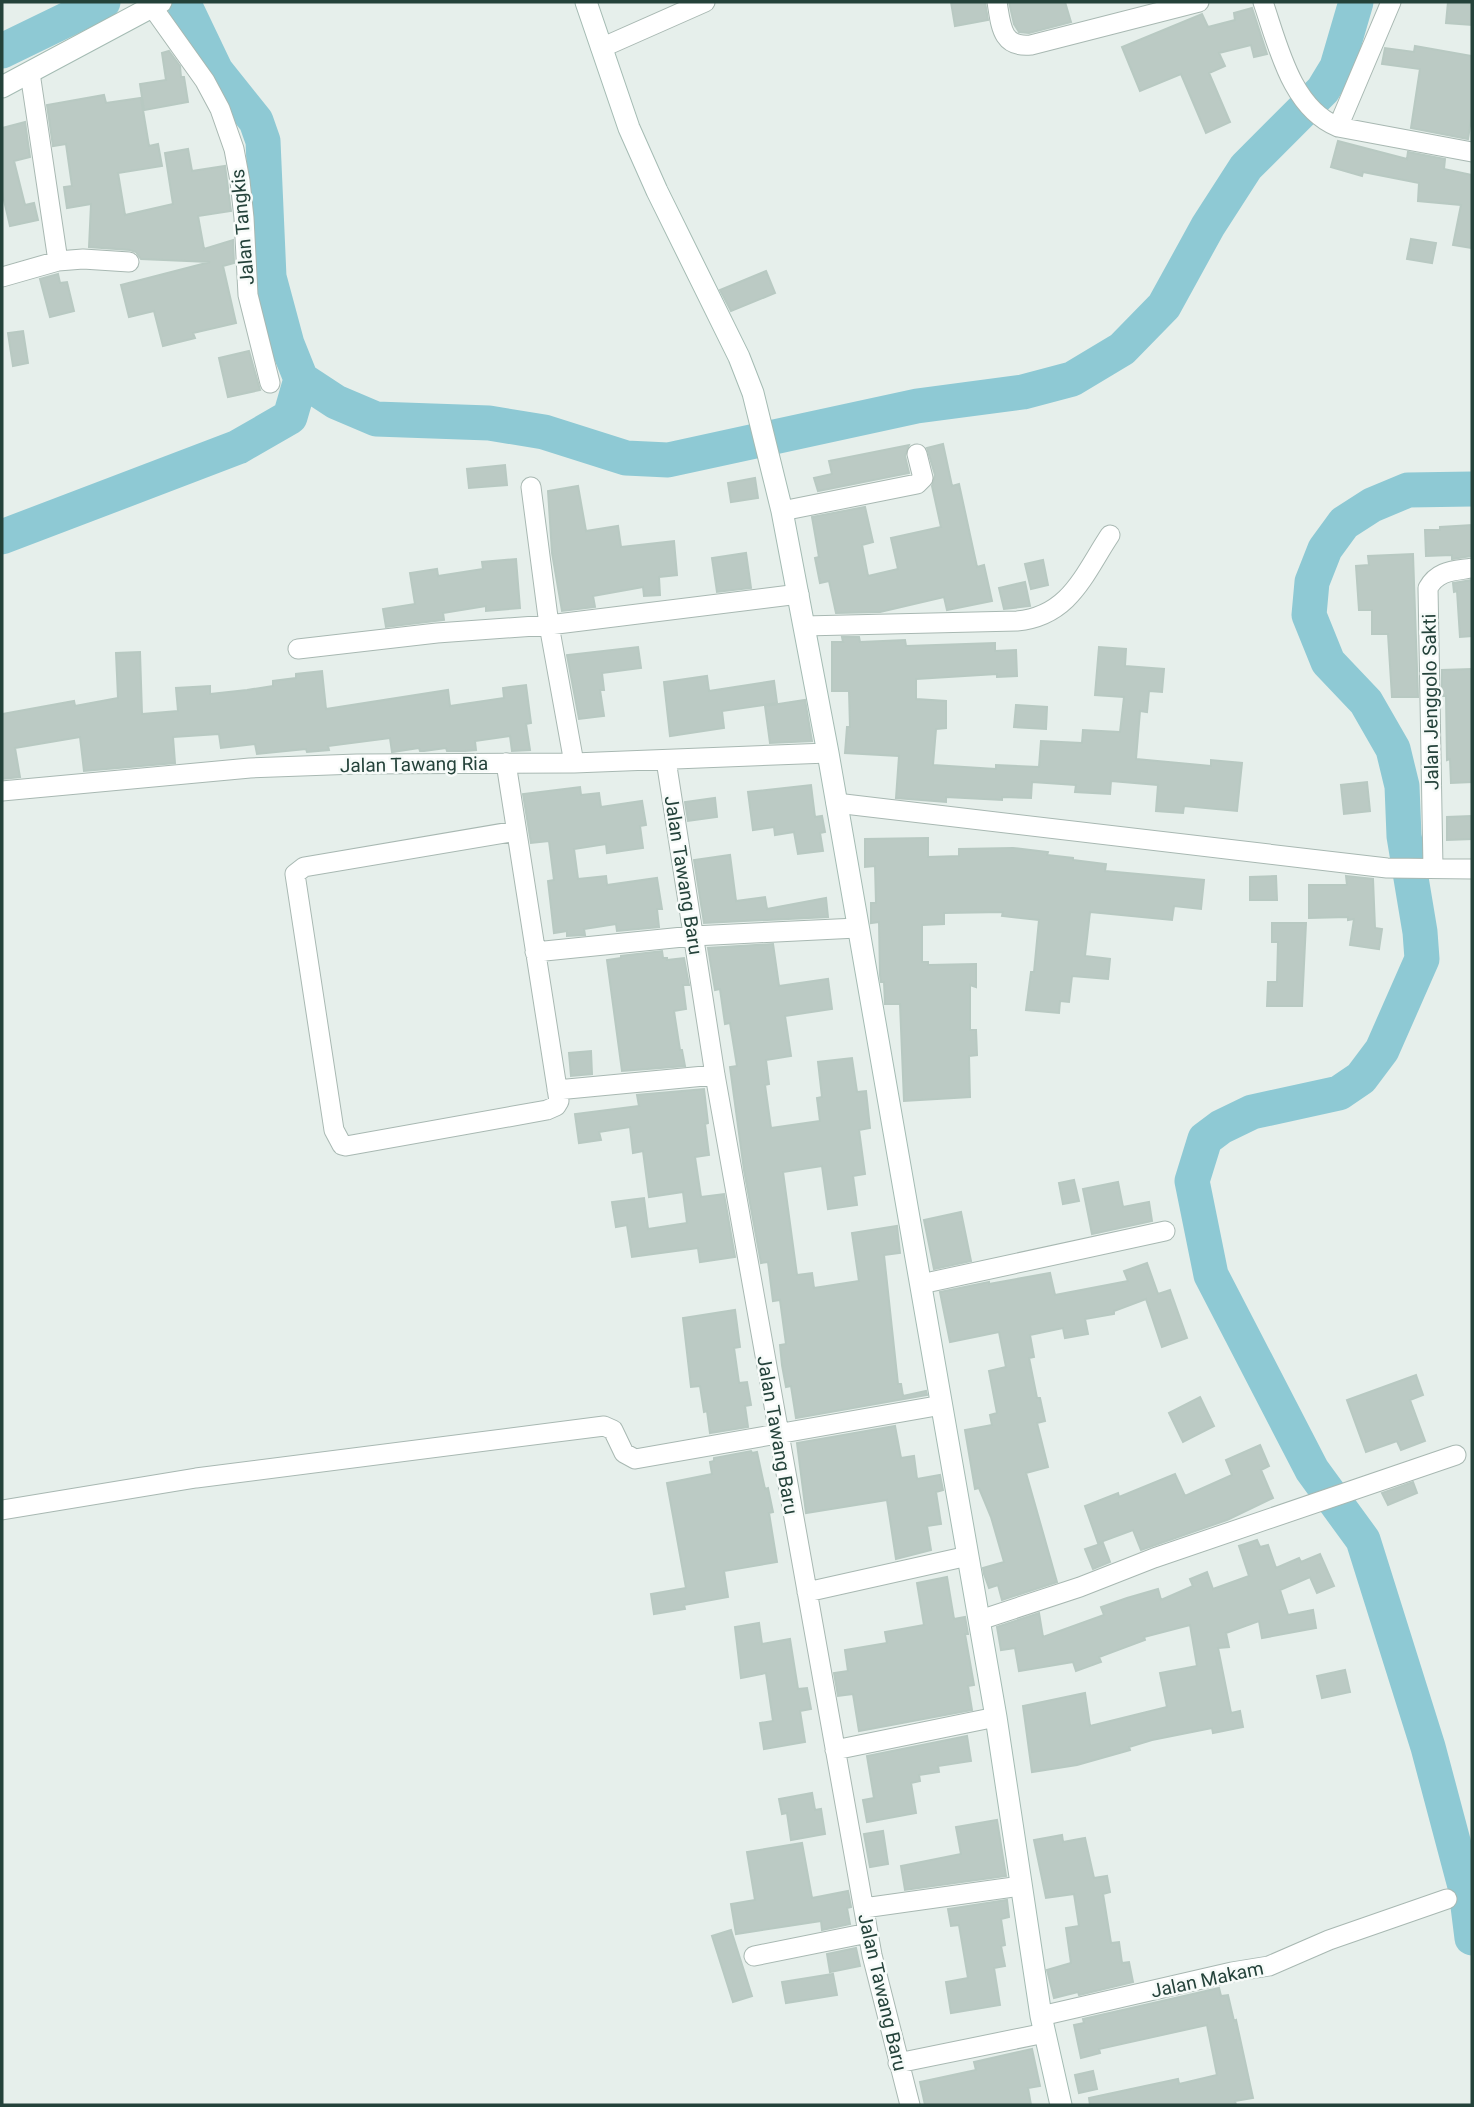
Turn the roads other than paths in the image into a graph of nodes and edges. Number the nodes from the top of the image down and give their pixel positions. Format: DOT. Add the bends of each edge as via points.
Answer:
graph roads {
  1 [pos="586,2"];
  2 [pos="705,2"];
  3 [pos="997,2"];
  4 [pos="1199,2"];
  5 [pos="1263,2"];
  6 [pos="1391,2"];
  7 [pos="157,5"];
  8 [pos="601,47"];
  9 [pos="30,73"];
  10 [pos="2,87"];
  11 [pos="1330,124"];
  12 [pos="1472,152"];
  13 [pos="58,261"];
  14 [pos="129,262"];
  15 [pos="2,277"];
  16 [pos="270,383"];
  17 [pos="917,454"];
  18 [pos="531,487"];
  19 [pos="782,511"];
  20 [pos="1110,534"];
  21 [pos="1472,568"];
  22 [pos="799,594"];
  23 [pos="549,625"];
  24 [pos="804,626"];
  25 [pos="298,649"];
  26 [pos="828,753"];
  27 [pos="666,760"];
  28 [pos="506,763"];
  29 [pos="575,763"];
  30 [pos="2,791"];
  31 [pos="836,803"];
  32 [pos="516,831"];
  33 [pos="1429,868"];
  34 [pos="1472,869"];
  35 [pos="857,928"];
  36 [pos="693,936"];
  37 [pos="535,952"];
  38 [pos="715,1074"];
  39 [pos="557,1090"];
  40 [pos="1165,1231"];
  41 [pos="920,1284"];
  42 [pos="942,1405"];
  43 [pos="778,1435"];
  44 [pos="1455,1455"];
  45 [pos="2,1510"];
  46 [pos="968,1556"];
  47 [pos="807,1592"];
  48 [pos="980,1620"];
  49 [pos="996,1717"];
  50 [pos="835,1749"];
  51 [pos="1020,1886"];
  52 [pos="1447,1899"];
  53 [pos="864,1909"];
  54 [pos="868,1933"];
  55 [pos="754,1956"];
  56 [pos="1043,2024"];
  57 [pos="898,2063"];
  58 [pos="910,2105"];
  59 [pos="1061,2105"];
  1 -- 8 [label="street"];
  2 -- 8 [label="street"];
  3 -- 4 [label="street" via="1007,40 1018,46"];
  5 -- 11 [label="street" via="1294,86"];
  6 -- 11 [label="street"];
  7 -- 9 [label="street"];
  7 -- 16 [label="street, Jalan Tangkis" via="220,109 234,149 242,193 248,295"];
  8 -- 19 [label="street" via="657,191 739,357"];
  9 -- 10 [label="street"];
  9 -- 13 [label="street"];
  11 -- 12 [label="street"];
  13 -- 14 [label="street"];
  13 -- 15 [label="street"];
  17 -- 19 [label="street" via="923,478 917,484"];
  18 -- 23 [label="street"];
  19 -- 22 [label="street"];
  20 -- 24 [label="street" via="1069,597 1049,614 1017,621"];
  21 -- 33 [label="street, Jalan Jenggolo Sakti" via="1443,572 1428,588"];
  22 -- 23 [label="street"];
  22 -- 24 [label="street"];
  23 -- 25 [label="street"];
  23 -- 29 [label="street"];
  24 -- 26 [label="street"];
  26 -- 27 [label="street, Jalan Tawang Ria"];
  26 -- 31 [label="street"];
  27 -- 29 [label="street, Jalan Tawang Ria"];
  27 -- 36 [label="street, Jalan Tawang Baru"];
  28 -- 29 [label="street, Jalan Tawang Ria"];
  28 -- 30 [label="street, Jalan Tawang Ria" via="250,768"];
  28 -- 32 [label="street"];
  31 -- 33 [label="street" via="1387,868"];
  31 -- 35 [label="street"];
  32 -- 37 [label="street"];
  32 -- 39 [label="street" via="300,868 295,874 334,1130 346,1146 547,1110 559,1101"];
  33 -- 34 [label="street"];
  35 -- 36 [label="street"];
  35 -- 41 [label="street"];
  36 -- 37 [label="street"];
  36 -- 38 [label="street, Jalan Tawang Baru"];
  37 -- 39 [label="street"];
  38 -- 39 [label="street"];
  38 -- 43 [label="street, Jalan Tawang Baru"];
  40 -- 41 [label="street"];
  41 -- 42 [label="street"];
  42 -- 43 [label="street"];
  42 -- 46 [label="street"];
  43 -- 45 [label="street" via="635,1459 624,1453 613,1430 604,1426 196,1478"];
  43 -- 47 [label="street, Jalan Tawang Baru"];
  44 -- 48 [label="street"];
  46 -- 47 [label="street"];
  46 -- 48 [label="street"];
  47 -- 50 [label="street, Jalan Tawang Baru"];
  48 -- 49 [label="street"];
  49 -- 50 [label="street"];
  49 -- 51 [label="street"];
  50 -- 53 [label="street, Jalan Tawang Baru"];
  51 -- 53 [label="street"];
  51 -- 56 [label="street"];
  52 -- 56 [label="street, Jalan Makam" via="1256,1970 1232,1972"];
  53 -- 54 [label="street, Jalan Tawang Baru"];
  54 -- 55 [label="street"];
  54 -- 57 [label="street, Jalan Tawang Baru"];
  56 -- 57 [label="street, Jalan Makam"];
  56 -- 59 [label="street"];
  57 -- 58 [label="street, Jalan Tawang Baru"];
}
